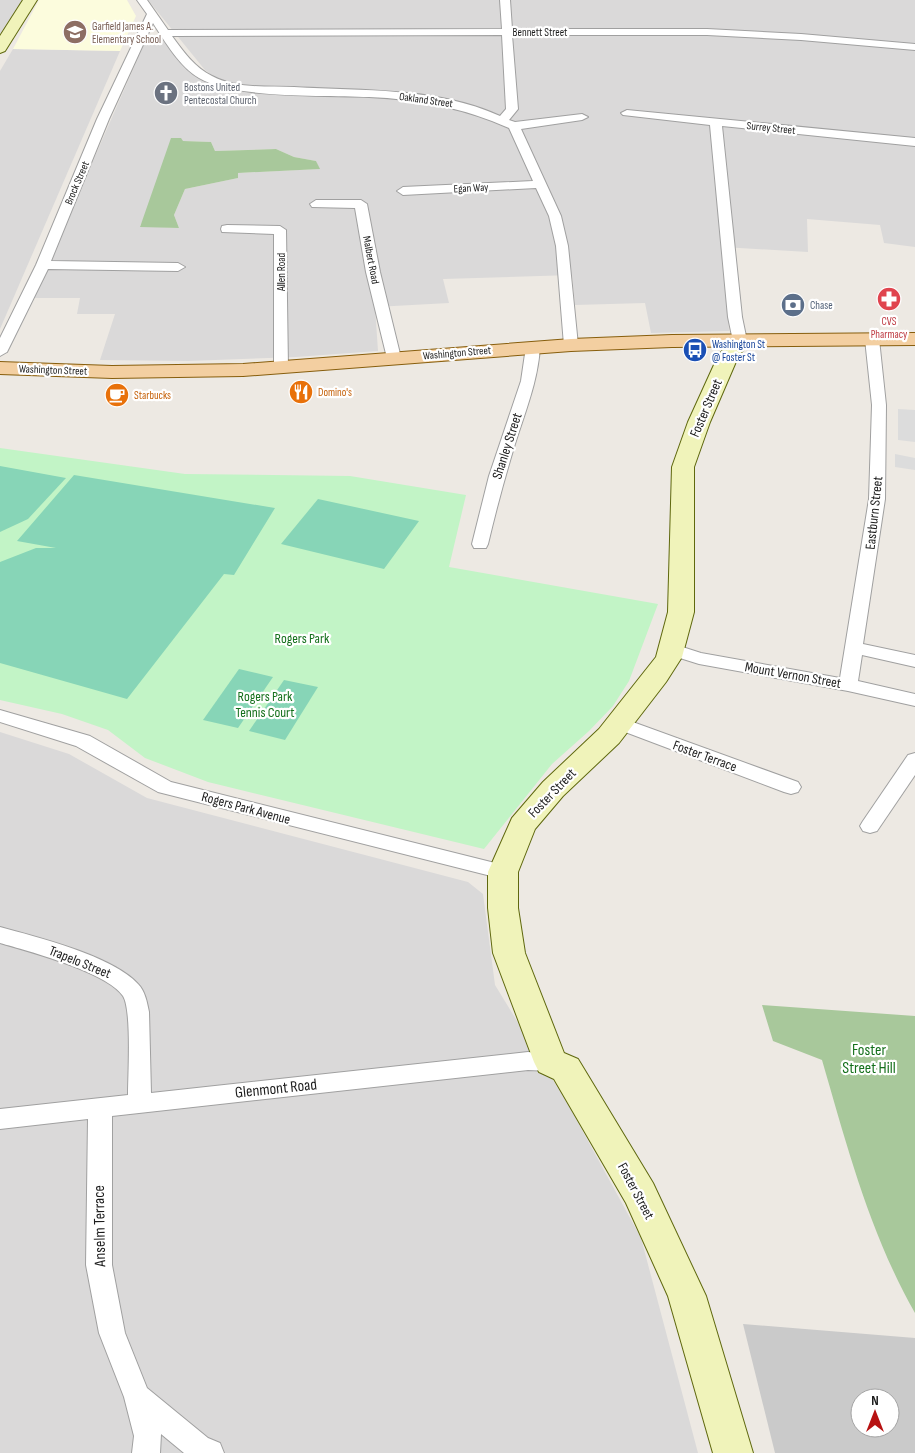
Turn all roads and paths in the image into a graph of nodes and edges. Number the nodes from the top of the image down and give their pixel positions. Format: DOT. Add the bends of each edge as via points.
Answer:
graph roads {
  1 [pos="30,0"];
  2 [pos="142,0"];
  3 [pos="505,0"];
  4 [pos="152,14"];
  5 [pos="506,32"];
  6 [pos="165,33"];
  7 [pos="915,47"];
  8 [pos="0,48"];
  9 [pos="627,113"];
  10 [pos="582,117"];
  11 [pos="503,120"];
  12 [pos="716,123"];
  13 [pos="514,126"];
  14 [pos="915,142"];
  15 [pos="540,184"];
  16 [pos="403,191"];
  17 [pos="316,204"];
  18 [pos="227,229"];
  19 [pos="43,265"];
  20 [pos="178,267"];
  21 [pos="872,339"];
  22 [pos="915,339"];
  23 [pos="740,341"];
  24 [pos="571,345"];
  25 [pos="533,348"];
  26 [pos="0,352"];
  27 [pos="394,358"];
  28 [pos="0,368"];
  29 [pos="281,368"];
  30 [pos="480,544"];
  31 [pos="854,648"];
  32 [pos="670,649"];
  33 [pos="915,661"];
  34 [pos="848,685"];
  35 [pos="915,700"];
  36 [pos="0,716"];
  37 [pos="619,723"];
  38 [pos="915,760"];
  39 [pos="791,788"];
  40 [pos="870,826"];
  41 [pos="502,872"];
  42 [pos="0,935"];
  43 [pos="551,1062"];
  44 [pos="139,1104"];
  45 [pos="100,1108"];
  46 [pos="0,1119"];
  47 [pos="137,1397"];
  48 [pos="146,1453"];
  49 [pos="210,1453"];
  50 [pos="732,1453"];
  1 -- 8 [label="street"];
  2 -- 4 [label="street, Oakland Street"];
  3 -- 5 [label="street"];
  4 -- 6 [label="street, Oakland Street"];
  4 -- 19 [label="street, Brock Street" via="103,120"];
  5 -- 6 [label="street, Bennett Street"];
  5 -- 7 [label="street, Bennett Street" via="716,32"];
  5 -- 11 [label="street" via="512,109"];
  6 -- 11 [label="street, Oakland Street" via="199,74 217,83 267,89 409,96 473,107"];
  9 -- 12 [label="street, Surrey Street"];
  10 -- 13 [label="street"];
  11 -- 13 [label="street, Oakland Street"];
  12 -- 14 [label="street, Surrey Street"];
  12 -- 23 [label="street"];
  13 -- 15 [label="street"];
  15 -- 16 [label="street, Egan Way"];
  15 -- 24 [label="street" via="555,216 562,246"];
  17 -- 27 [label="street, Malbert Road" via="361,204"];
  18 -- 29 [label="street, Allen Road" via="280,230"];
  19 -- 20 [label="street"];
  19 -- 26 [label="street, Brock Street"];
  21 -- 22 [label="main road, Washington Street"];
  21 -- 23 [label="main road, Washington Street"];
  21 -- 31 [label="street, Eastburn Street" via="879,405 877,491"];
  23 -- 24 [label="main road, Washington Street"];
  23 -- 32 [label="street, Foster Street" via="728,356 683,467 681,612"];
  24 -- 25 [label="main road, Washington Street"];
  25 -- 27 [label="main road, Washington Street"];
  25 -- 30 [label="street, Shanley Street" via="533,360 490,497"];
  27 -- 29 [label="main road, Washington Street"];
  28 -- 29 [label="main road, Washington Street" via="178,372"];
  31 -- 33 [label="street"];
  31 -- 34 [label="street, Eastburn Street"];
  32 -- 34 [label="street, Mount Vernon Street" via="699,658"];
  32 -- 37 [label="street, Foster Street" via="669,657 657,676"];
  34 -- 35 [label="street, Mount Vernon Street"];
  36 -- 41 [label="street, Rogers Park Avenue" via="83,741 165,787"];
  37 -- 39 [label="street, Foster Terrace"];
  37 -- 41 [label="street, Foster Street" via="522,825"];
  38 -- 40 [label="street"];
  41 -- 43 [label="street, Foster Street" via="509,953"];
  42 -- 44 [label="street, Trapelo Street" via="38,946 116,977 132,992 138,1020"];
  43 -- 44 [label="street, Glenmont Road" via="528,1061"];
  43 -- 50 [label="street, Foster Street" via="566,1069 640,1194 687,1296"];
  44 -- 45 [label="street, Glenmont Road"];
  45 -- 46 [label="street, Glenmont Road"];
  45 -- 47 [label="street, Anselm Terrace" via="99,1265 112,1333"];
  47 -- 48 [label="street, Anselm Terrace" via="148,1436"];
  47 -- 49 [label="street, Anselm Terrace" via="198,1447"];
}
